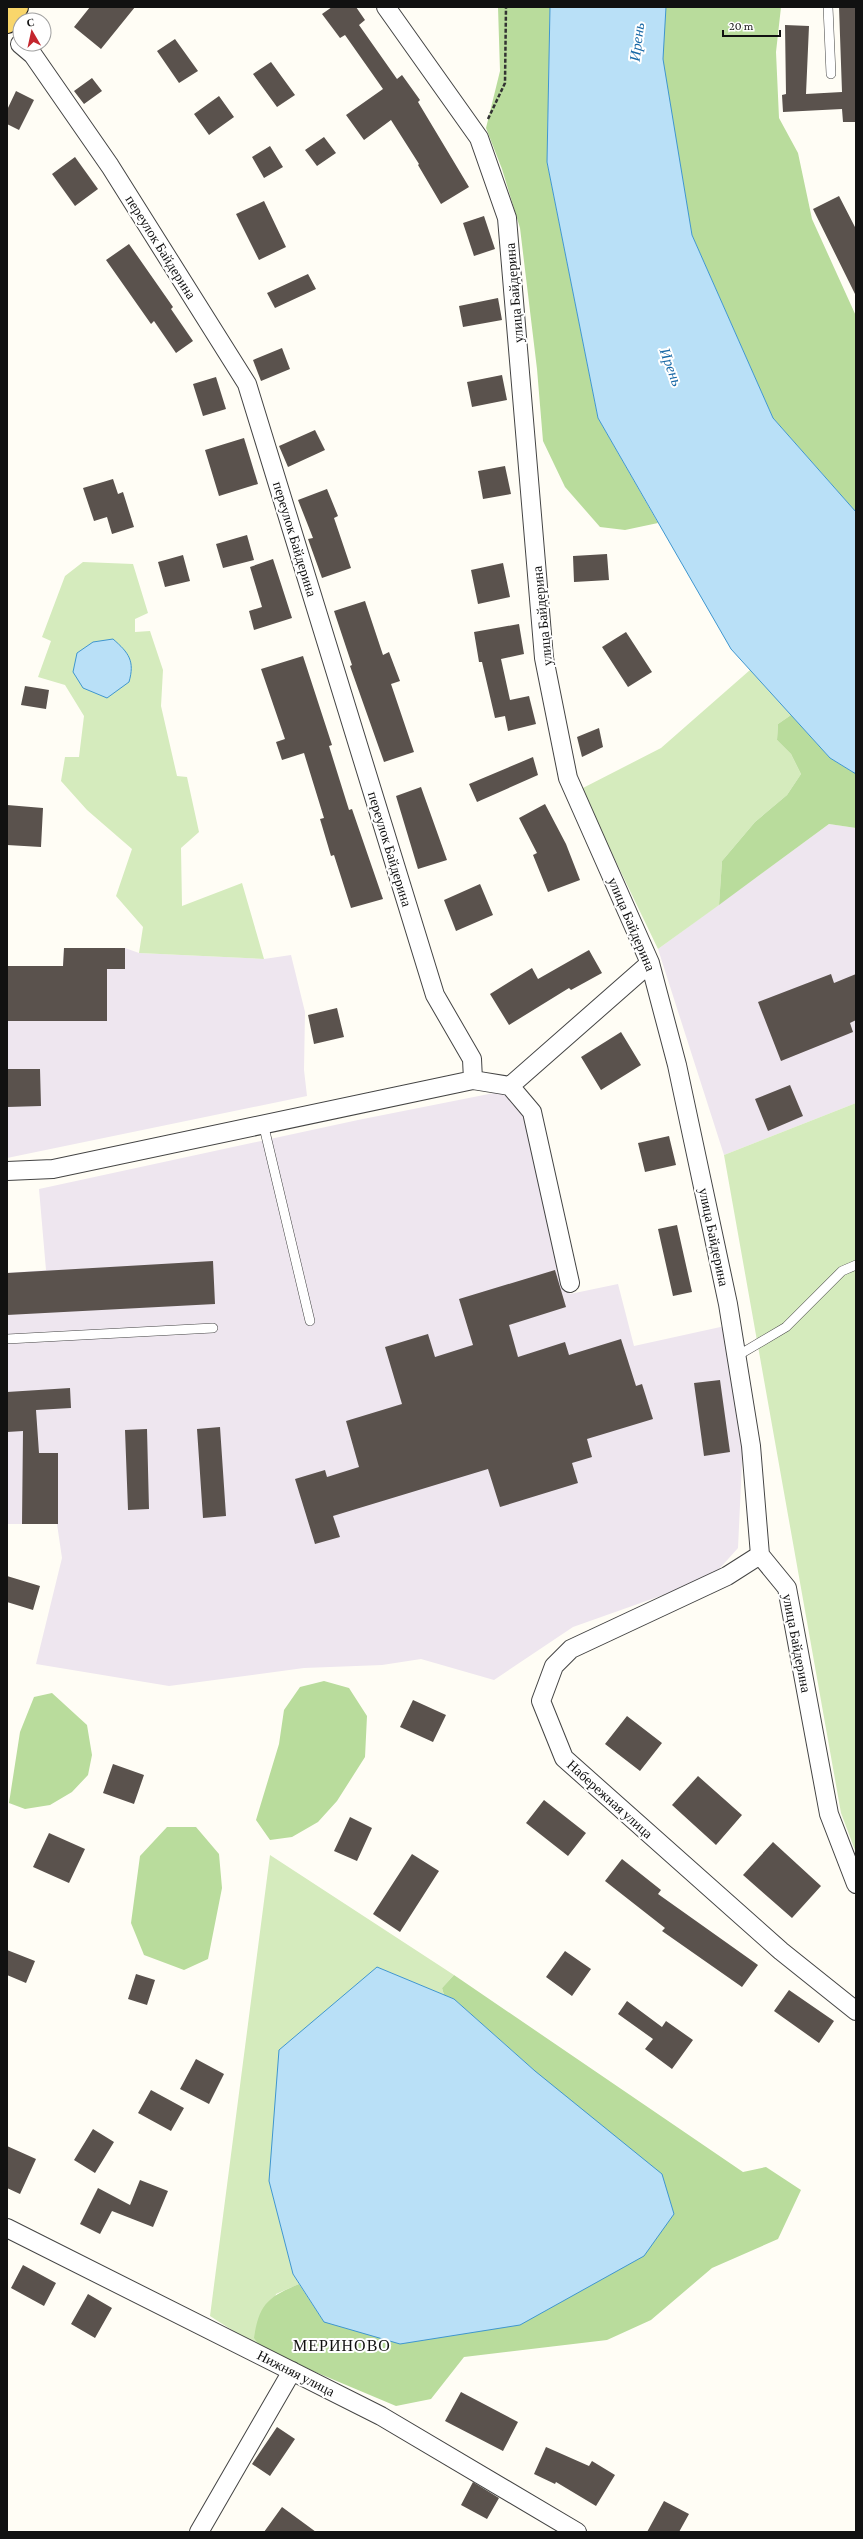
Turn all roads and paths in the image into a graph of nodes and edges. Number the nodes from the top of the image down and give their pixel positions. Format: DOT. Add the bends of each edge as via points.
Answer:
graph roads {
  1 [pos="18,7"];
  2 [pos="386,7"];
  3 [pos="506,7"];
  4 [pos="828,7"];
  5 [pos="7,22"];
  6 [pos="29,52"];
  7 [pos="832,74"];
  8 [pos="479,138"];
  9 [pos="650,963"];
  10 [pos="473,1080"];
  11 [pos="510,1086"];
  12 [pos="263,1123"];
  13 [pos="7,1171"];
  14 [pos="856,1265"];
  15 [pos="570,1283"];
  16 [pos="310,1321"];
  17 [pos="213,1328"];
  18 [pos="7,1340"];
  19 [pos="737,1356"];
  20 [pos="760,1554"];
  21 [pos="856,1884"];
  22 [pos="856,2011"];
  23 [pos="7,2228"];
  24 [pos="292,2371"];
  25 [pos="199,2532"];
  26 [pos="577,2532"];
  1 -- 5 [label="main road"];
  2 -- 8 [label="street, улица Байдерина"];
  3 -- 8 [label="path" via="505,83"];
  4 -- 7 [label="lane"];
  6 -- 10 [label="street, переулок Байдерина" via="110,166 247,384 435,995 472,1059"];
  8 -- 9 [label="street, улица Байдерина" via="507,218 544,658 568,778"];
  9 -- 11 [label="street"];
  9 -- 19 [label="street, улица Байдерина" via="679,1073"];
  10 -- 11 [label="street"];
  10 -- 12 [label="street"];
  11 -- 15 [label="street" via="532,1112"];
  12 -- 13 [label="street" via="53,1169"];
  12 -- 16 [label="lane"];
  14 -- 19 [label="lane" via="842,1271 786,1327"];
  17 -- 18 [label="lane"];
  19 -- 20 [label="street, улица Байдерина" via="751,1446"];
  20 -- 21 [label="street, улица Байдерина" via="787,1588 829,1814"];
  20 -- 22 [label="street, Набережная улица" via="727,1576 571,1649 554,1666 540,1701 564,1758 781,1951"];
  23 -- 24 [label="street, Нижняя улица"];
  24 -- 25 [label="street"];
  24 -- 26 [label="street, Нижняя улица" via="381,2416"];
}
